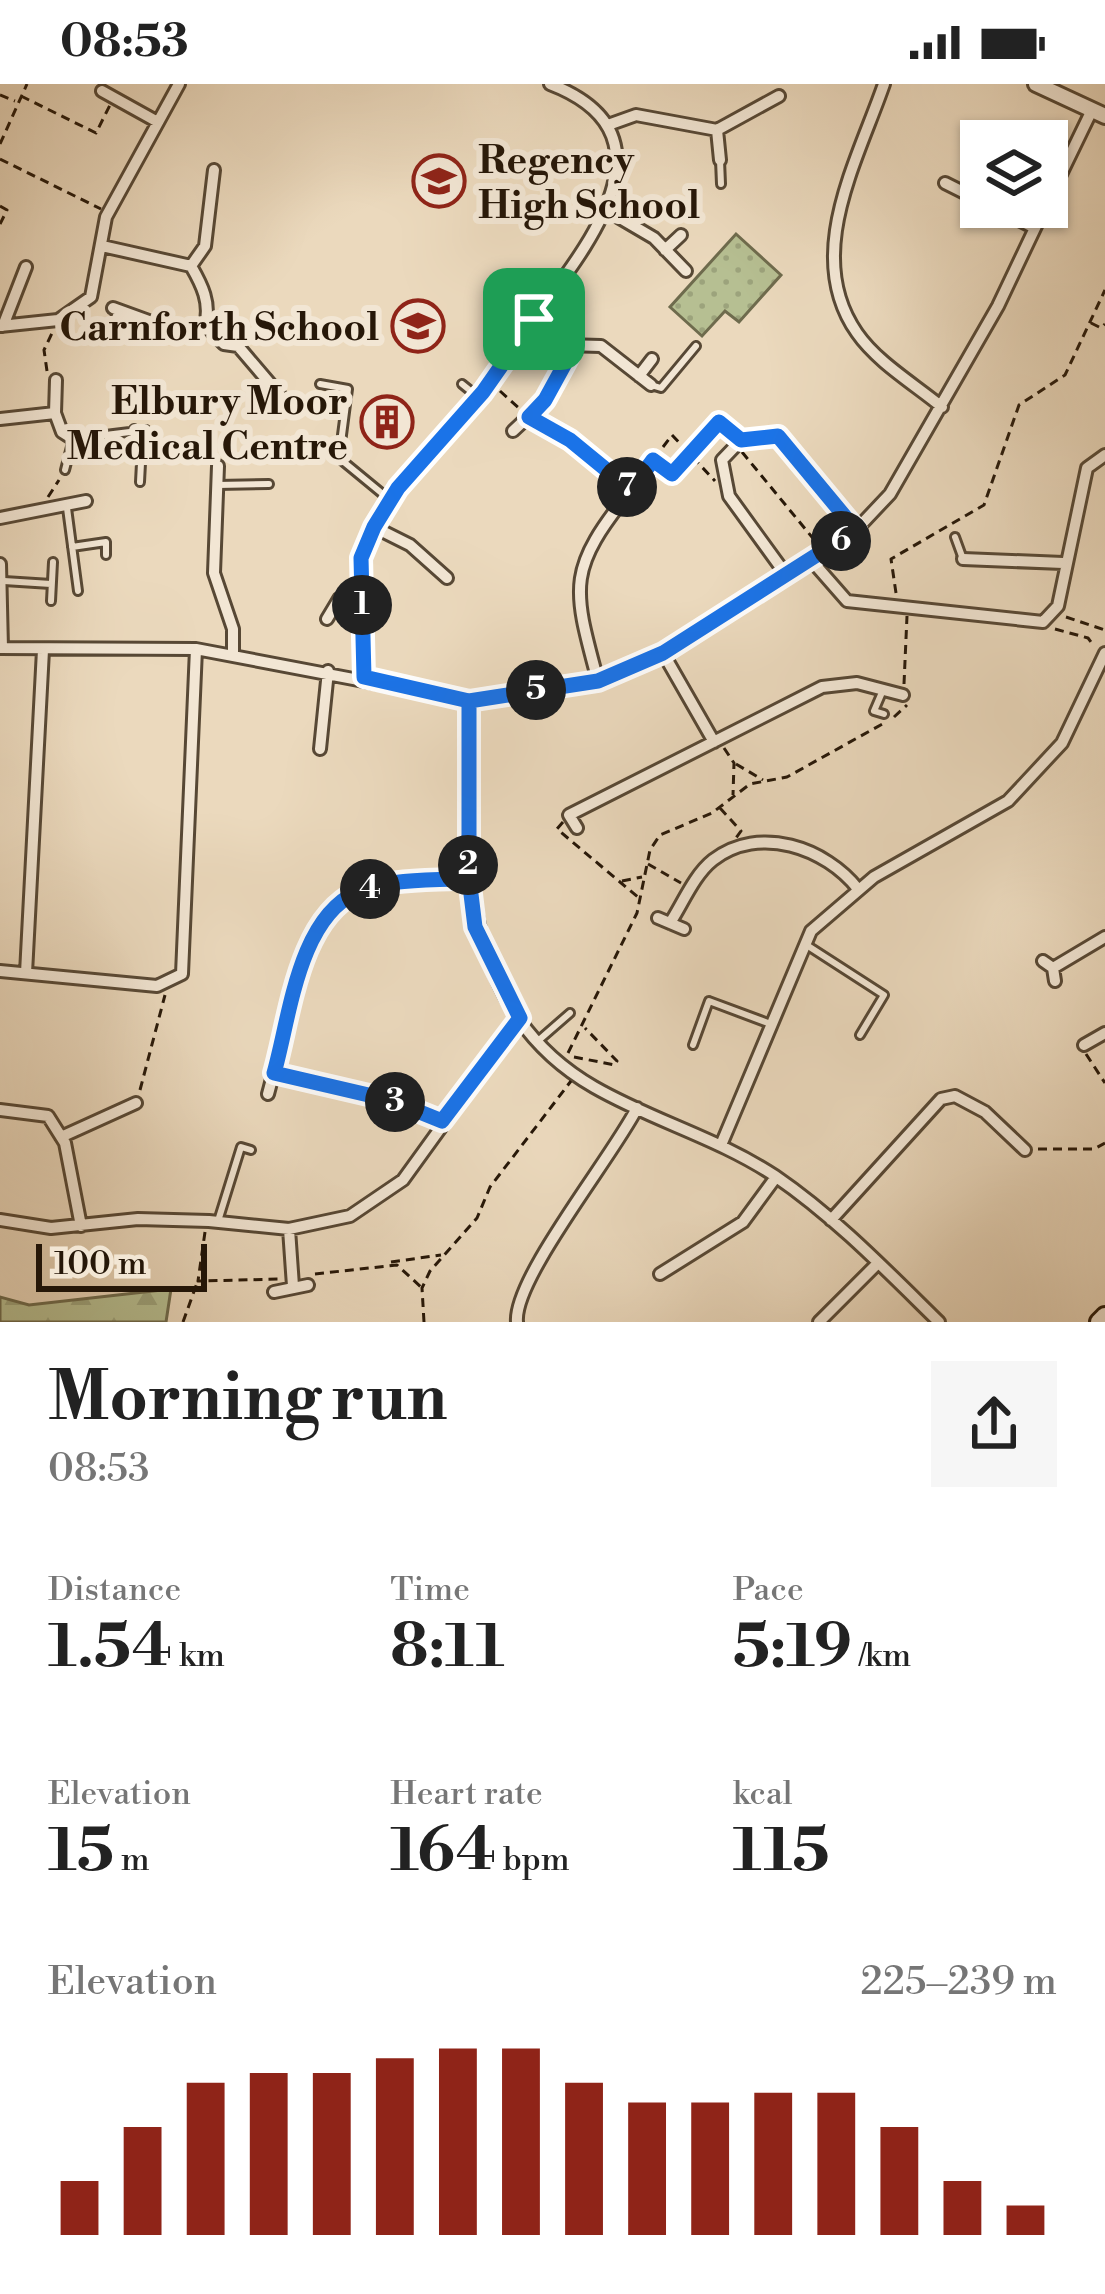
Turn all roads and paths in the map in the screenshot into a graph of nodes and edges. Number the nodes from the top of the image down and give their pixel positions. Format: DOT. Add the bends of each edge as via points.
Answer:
graph roads {
  1 [pos="27,84"];
  2 [pos="179,84"];
  3 [pos="550,84"];
  4 [pos="884,84"];
  5 [pos="1036,84"];
  6 [pos="0,95"];
  7 [pos="108,95"];
  8 [pos="779,96"];
  9 [pos="20,99"];
  10 [pos="1098,112"];
  11 [pos="156,121"];
  12 [pos="608,124"];
  13 [pos="718,130"];
  14 [pos="0,144"];
  15 [pos="0,159"];
  16 [pos="720,160"];
  17 [pos="1068,166"];
  18 [pos="214,170"];
  19 [pos="945,183"];
  20 [pos="722,184"];
  21 [pos="194,187"];
  22 [pos="212,190"];
  23 [pos="960,190"];
  24 [pos="0,206"];
  25 [pos="608,211"];
  26 [pos="108,212"];
  27 [pos="0,224"];
  28 [pos="1035,229"];
  29 [pos="681,235"];
  30 [pos="102,246"];
  31 [pos="665,250"];
  32 [pos="191,266"];
  33 [pos="26,267"];
  34 [pos="686,271"];
  35 [pos="534,319"];
  36 [pos="58,320"];
  37 [pos="1089,323"];
  38 [pos="1105,324"];
  39 [pos="205,325"];
  40 [pos="2,326"];
  41 [pos="112,328"];
  42 [pos="564,345"];
  43 [pos="696,346"];
  44 [pos="652,359"];
  45 [pos="639,376"];
  46 [pos="56,380"];
  47 [pos="489,382"];
  48 [pos="320,384"];
  49 [pos="462,385"];
  50 [pos="651,385"];
  51 [pos="478,397"];
  52 [pos="284,400"];
  53 [pos="941,407"];
  54 [pos="55,413"];
  55 [pos="529,417"];
  56 [pos="0,419"];
  57 [pos="134,429"];
  58 [pos="146,430"];
  59 [pos="514,431"];
  60 [pos="73,439"];
  61 [pos="739,442"];
  62 [pos="690,454"];
  63 [pos="1105,455"];
  64 [pos="653,460"];
  65 [pos="218,466"];
  66 [pos="65,470"];
  67 [pos="140,482"];
  68 [pos="269,484"];
  69 [pos="217,485"];
  70 [pos="631,490"];
  71 [pos="729,496"];
  72 [pos="390,500"];
  73 [pos="86,501"];
  74 [pos="67,504"];
  75 [pos="39,508"];
  76 [pos="0,518"];
  77 [pos="374,527"];
  78 [pos="856,530"];
  79 [pos="955,537"];
  80 [pos="72,547"];
  81 [pos="824,552"];
  82 [pos="106,555"];
  83 [pos="963,559"];
  84 [pos="812,561"];
  85 [pos="53,562"];
  86 [pos="1063,563"];
  87 [pos="0,564"];
  88 [pos="787,576"];
  89 [pos="447,578"];
  90 [pos="4,581"];
  91 [pos="51,584"];
  92 [pos="329,585"];
  93 [pos="78,591"];
  94 [pos="362,596"];
  95 [pos="339,599"];
  96 [pos="51,602"];
  97 [pos="1058,606"];
  98 [pos="327,619"];
  99 [pos="1043,622"];
  100 [pos="1076,623"];
  101 [pos="1105,630"];
  102 [pos="1082,636"];
  103 [pos="1,648"];
  104 [pos="196,649"];
  105 [pos="43,650"];
  106 [pos="233,653"];
  107 [pos="663,653"];
  108 [pos="1104,655"];
  109 [pos="328,671"];
  110 [pos="364,677"];
  111 [pos="598,681"];
  112 [pos="883,690"];
  113 [pos="903,695"];
  114 [pos="469,701"];
  115 [pos="884,715"];
  116 [pos="716,741"];
  117 [pos="320,748"];
  118 [pos="734,764"];
  119 [pos="763,780"];
  120 [pos="733,797"];
  121 [pos="718,808"];
  122 [pos="569,815"];
  123 [pos="578,828"];
  124 [pos="733,849"];
  125 [pos="646,863"];
  126 [pos="644,877"];
  127 [pos="469,878"];
  128 [pos="622,881"];
  129 [pos="694,884"];
  130 [pos="858,889"];
  131 [pos="640,899"];
  132 [pos="684,929"];
  133 [pos="1105,937"];
  134 [pos="804,944"];
  135 [pos="1050,970"];
  136 [pos="0,971"];
  137 [pos="26,973"];
  138 [pos="167,986"];
  139 [pos="570,1012"];
  140 [pos="520,1018"];
  141 [pos="768,1023"];
  142 [pos="584,1027"];
  143 [pos="1086,1028"];
  144 [pos="1105,1033"];
  145 [pos="860,1034"];
  146 [pos="539,1040"];
  147 [pos="1088,1042"];
  148 [pos="693,1045"];
  149 [pos="566,1055"];
  150 [pos="274,1073"];
  151 [pos="576,1075"];
  152 [pos="1105,1083"];
  153 [pos="268,1094"];
  154 [pos="390,1100"];
  155 [pos="136,1103"];
  156 [pos="637,1108"];
  157 [pos="0,1110"];
  158 [pos="442,1121"];
  159 [pos="61,1137"];
  160 [pos="1105,1143"];
  161 [pos="721,1145"];
  162 [pos="251,1150"];
  163 [pos="1025,1150"];
  164 [pos="776,1177"];
  165 [pos="0,1220"];
  166 [pos="831,1220"];
  167 [pos="218,1221"];
  168 [pos="81,1226"];
  169 [pos="289,1229"];
  170 [pos="441,1255"];
  171 [pos="383,1263"];
  172 [pos="878,1263"];
  173 [pos="669,1274"];
  174 [pos="198,1281"];
  175 [pos="292,1286"];
  176 [pos="308,1286"];
  177 [pos="274,1292"];
  178 [pos="183,1322"];
  179 [pos="424,1322"];
  180 [pos="518,1322"];
  181 [pos="819,1322"];
  182 [pos="939,1322"];
  1 -- 9 [label="path"];
  2 -- 11 [label="street"];
  3 -- 12 [label="street"];
  4 -- 53 [label="street" via="833,236 831,272 858,335"];
  5 -- 10 [label="street"];
  6 -- 9 [label="path"];
  7 -- 9 [label="path" via="96,133"];
  7 -- 11 [label="street"];
  8 -- 13 [label="street"];
  9 -- 14 [label="path"];
  10 -- 17 [label="street"];
  11 -- 26 [label="street"];
  12 -- 13 [label="street" via="635,116"];
  12 -- 25 [label="street" via="615,161"];
  13 -- 16 [label="street"];
  15 -- 26 [label="path"];
  16 -- 20 [label="lane"];
  18 -- 22 [label="street"];
  19 -- 23 [label="street"];
  21 -- 22 [label="street"];
  22 -- 32 [label="street" via="205,247"];
  24 -- 27 [label="path" via="7,210"];
  25 -- 31 [label="street"];
  25 -- 35 [label="street"];
  26 -- 30 [label="street"];
  28 -- 53 [label="street"];
  29 -- 31 [label="street"];
  30 -- 32 [label="street"];
  30 -- 36 [label="street" via="92,297"];
  31 -- 34 [label="street"];
  32 -- 39 [label="street" via="204,288"];
  33 -- 40 [label="street"];
  35 -- 42 [label="street"];
  35 -- 47 [label="street"];
  36 -- 40 [label="street"];
  36 -- 46 [label="path" via="44,350 47,374"];
  37 -- 38 [label="path"];
  39 -- 41 [label="street" via="179,332 116,309"];
  39 -- 52 [label="street" via="238,346"];
  42 -- 45 [label="street" via="601,346"];
  42 -- 55 [label="street" via="568,358"];
  43 -- 50 [label="lane" via="661,388"];
  44 -- 45 [label="street"];
  45 -- 50 [label="street"];
  46 -- 54 [label="street"];
  47 -- 51 [label="street"];
  47 -- 55 [label="path"];
  48 -- 72 [label="lane" via="348,389 339,458"];
  49 -- 51 [label="lane"];
  51 -- 72 [label="street"];
  53 -- 78 [label="street" via="898,482"];
  54 -- 56 [label="street"];
  54 -- 60 [label="street"];
  55 -- 59 [label="street"];
  55 -- 70 [label="path"];
  57 -- 58 [label="lane"];
  57 -- 60 [label="lane"];
  57 -- 67 [label="lane" via="142,444"];
  60 -- 66 [label="lane"];
  61 -- 62 [label="path" via="719,422"];
  61 -- 71 [label="street" via="722,460"];
  61 -- 78 [label="street" via="778,436"];
  61 -- 81 [label="path"];
  62 -- 64 [label="path" via="672,474"];
  62 -- 64 [label="path" via="672,435"];
  62 -- 71 [label="path"];
  63 -- 86 [label="street" via="1087,468"];
  64 -- 70 [label="path"];
  65 -- 69 [label="street"];
  66 -- 75 [label="path"];
  68 -- 69 [label="lane"];
  69 -- 106 [label="street" via="214,573"];
  70 -- 111 [label="street" via="579,566 578,606"];
  71 -- 88 [label="street"];
  72 -- 77 [label="street"];
  73 -- 74 [label="street"];
  74 -- 75 [label="street"];
  74 -- 80 [label="lane"];
  75 -- 76 [label="street"];
  77 -- 89 [label="street"];
  77 -- 94 [label="street" via="361,558"];
  78 -- 81 [label="street"];
  79 -- 83 [label="lane"];
  80 -- 82 [label="lane" via="106,542"];
  80 -- 93 [label="lane"];
  81 -- 84 [label="street"];
  83 -- 86 [label="street"];
  84 -- 88 [label="street"];
  84 -- 99 [label="street" via="848,601"];
  85 -- 91 [label="lane"];
  86 -- 97 [label="street"];
  87 -- 90 [label="street"];
  88 -- 107 [label="street"];
  90 -- 91 [label="lane"];
  90 -- 103 [label="street"];
  91 -- 96 [label="lane"];
  92 -- 95 [label="street"];
  94 -- 95 [label="street"];
  94 -- 110 [label="street"];
  95 -- 98 [label="street"];
  97 -- 99 [label="street"];
  97 -- 100 [label="path"];
  99 -- 102 [label="path"];
  100 -- 101 [label="path"];
  100 -- 102 [label="path"];
  102 -- 108 [label="path"];
  103 -- 105 [label="street"];
  104 -- 105 [label="street"];
  104 -- 106 [label="street"];
  104 -- 138 [label="street" via="182,974"];
  105 -- 137 [label="street"];
  106 -- 109 [label="street"];
  107 -- 111 [label="street"];
  107 -- 116 [label="street"];
  108 -- 130 [label="street" via="1062,743 1008,801"];
  109 -- 110 [label="street"];
  109 -- 117 [label="street"];
  110 -- 114 [label="street"];
  111 -- 114 [label="street"];
  112 -- 113 [label="street"];
  112 -- 115 [label="lane" via="874,711"];
  112 -- 116 [label="street" via="856,683 822,688"];
  114 -- 127 [label="street"];
  116 -- 118 [label="path"];
  116 -- 122 [label="street"];
  118 -- 119 [label="path"];
  118 -- 120 [label="path"];
  121 -- 124 [label="path" via="741,831"];
  122 -- 123 [label="street"];
  122 -- 128 [label="path" via="557,829"];
  124 -- 129 [label="street"];
  124 -- 130 [label="street" via="763,842 804,849"];
  125 -- 129 [label="path"];
  126 -- 128 [label="path"];
  127 -- 140 [label="street" via="475,927"];
  127 -- 150 [label="street" via="359,890 329,911 313,939"];
  128 -- 131 [label="path"];
  129 -- 132 [label="street" via="664,921"];
  130 -- 134 [label="street"];
  133 -- 135 [label="street"];
  134 -- 141 [label="street"];
  134 -- 145 [label="lane" via="884,995"];
  136 -- 137 [label="street"];
  137 -- 138 [label="street"];
  138 -- 155 [label="path"];
  139 -- 146 [label="lane"];
  140 -- 146 [label="street"];
  140 -- 158 [label="street"];
  141 -- 148 [label="lane" via="709,1001"];
  141 -- 161 [label="street"];
  142 -- 149 [label="path" via="615,1065"];
  143 -- 147 [label="street"];
  144 -- 147 [label="street"];
  146 -- 151 [label="street"];
  147 -- 152 [label="path"];
  150 -- 153 [label="street"];
  150 -- 154 [label="path"];
  151 -- 156 [label="street"];
  151 -- 170 [label="path" via="490,1187 478,1218"];
  154 -- 158 [label="street"];
  155 -- 159 [label="street"];
  156 -- 161 [label="street"];
  156 -- 180 [label="street" via="528,1279"];
  157 -- 159 [label="street" via="48,1116"];
  158 -- 169 [label="street" via="403,1180 350,1216"];
  159 -- 168 [label="street"];
  160 -- 163 [label="path"];
  161 -- 164 [label="street"];
  162 -- 167 [label="lane" via="241,1148"];
  163 -- 166 [label="street" via="985,1112 955,1096 941,1099"];
  164 -- 166 [label="street"];
  164 -- 173 [label="street" via="743,1222"];
  165 -- 168 [label="street"];
  166 -- 172 [label="street"];
  167 -- 168 [label="street"];
  167 -- 169 [label="street"];
  169 -- 175 [label="street"];
  170 -- 171 [label="path"];
  170 -- 179 [label="path" via="422,1288"];
  172 -- 181 [label="street"];
  172 -- 182 [label="street"];
  174 -- 178 [label="path"];
  175 -- 176 [label="street"];
  175 -- 177 [label="street"];
}
